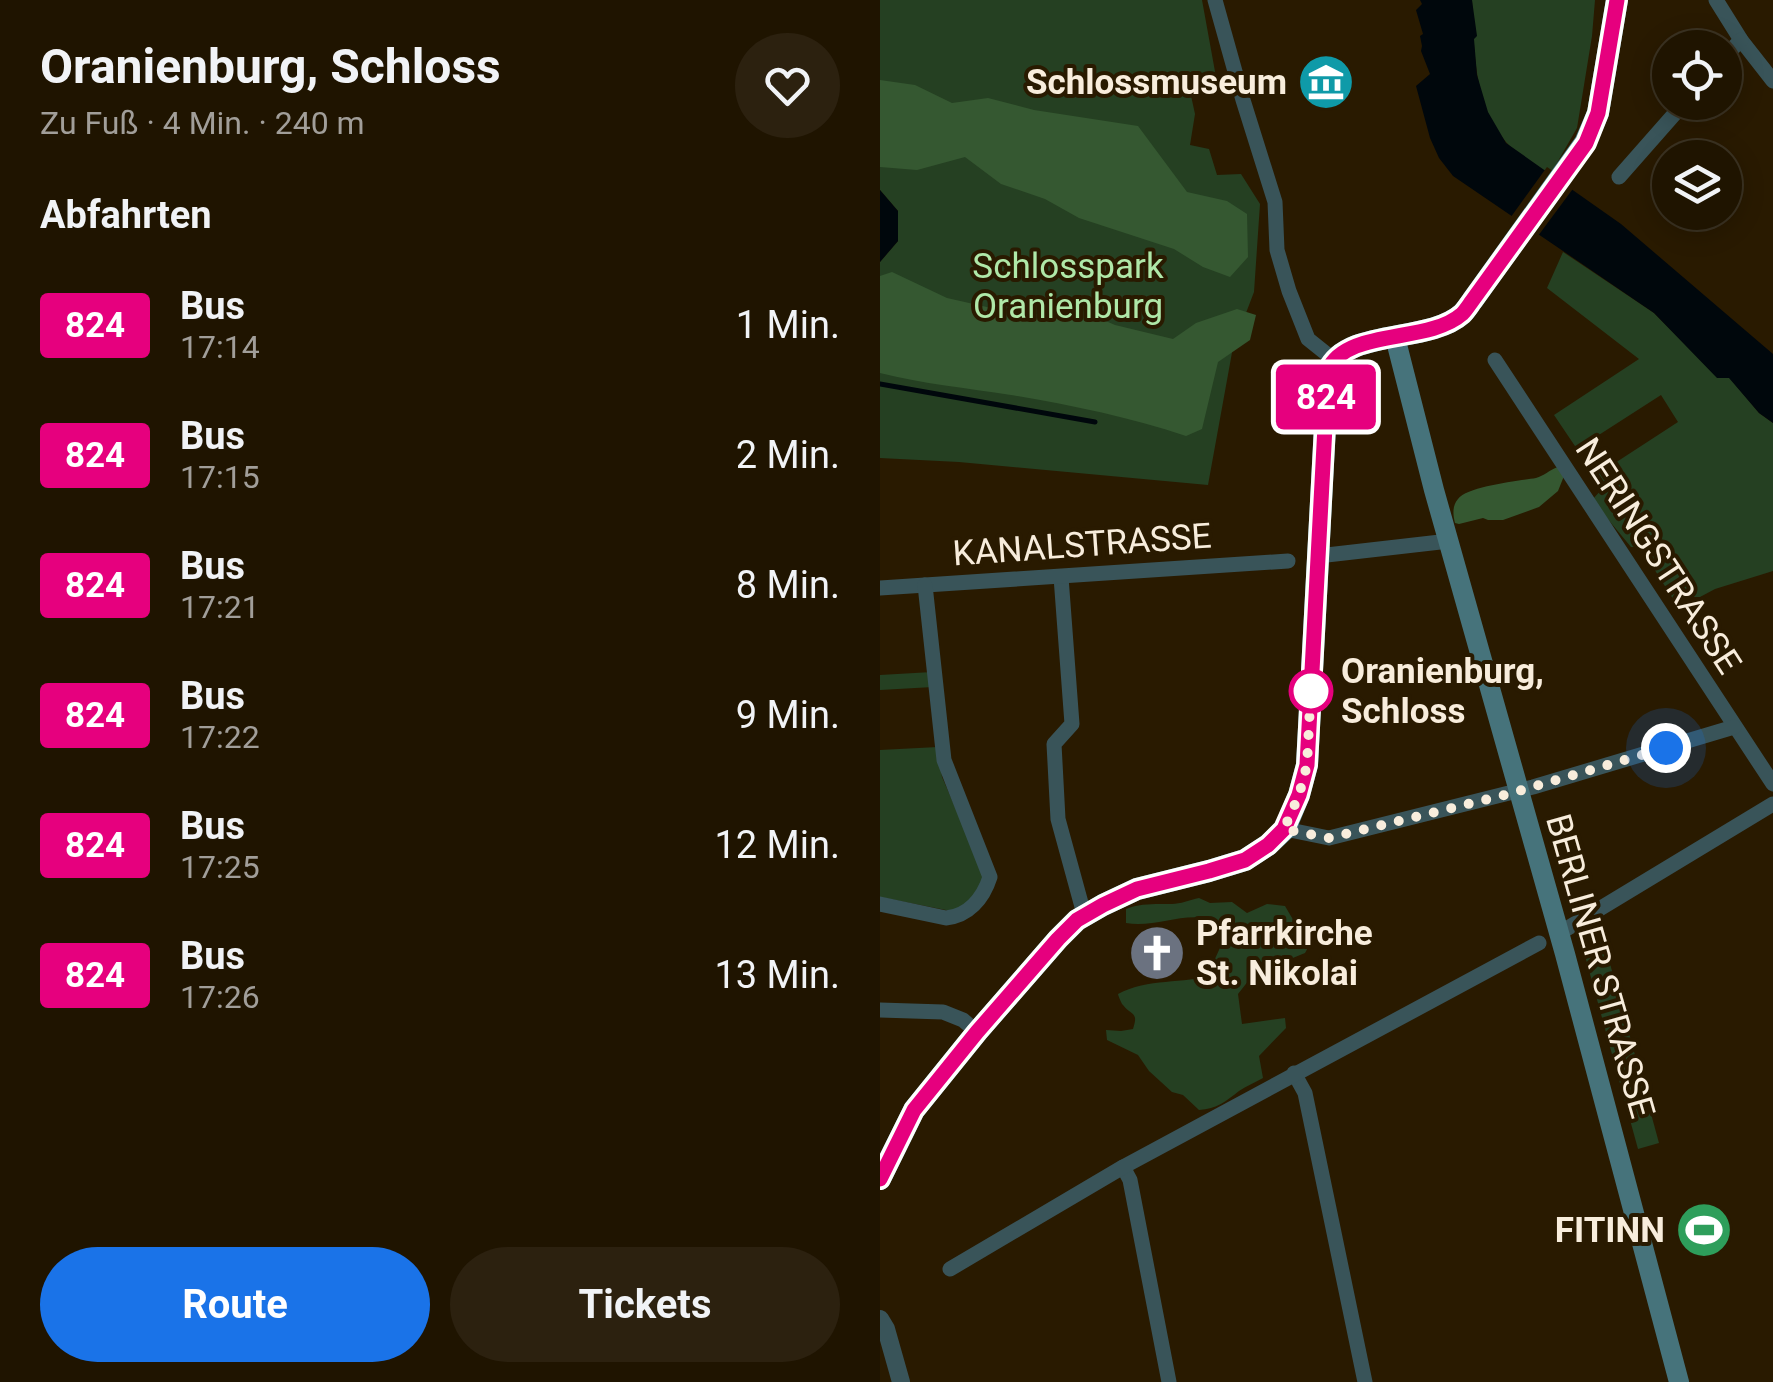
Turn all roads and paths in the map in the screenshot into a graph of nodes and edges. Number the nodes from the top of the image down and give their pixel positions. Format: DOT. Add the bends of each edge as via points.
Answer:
graph roads {
  1 [pos="1215,0"];
  2 [pos="1617,0"];
  3 [pos="1716,0"];
  4 [pos="1735,30"];
  5 [pos="1742,41"];
  6 [pos="1773,80"];
  7 [pos="1669,120"];
  8 [pos="1619,177"];
  9 [pos="1395,336"];
  10 [pos="1495,360"];
  11 [pos="1330,369"];
  12 [pos="1449,540"];
  13 [pos="1318,556"];
  14 [pos="1288,561"];
  15 [pos="1061,577"];
  16 [pos="926,585"];
  17 [pos="880,588"];
  18 [pos="1734,727"];
  19 [pos="1773,784"];
  20 [pos="1518,791"];
  21 [pos="1773,804"];
  22 [pos="1284,829"];
  23 [pos="880,904"];
  24 [pos="1084,914"];
  25 [pos="1549,938"];
  26 [pos="880,1010"];
  27 [pos="977,1032"];
  28 [pos="1294,1074"];
  29 [pos="1124,1168"];
  30 [pos="880,1179"];
  31 [pos="950,1270"];
  32 [pos="880,1319"];
  33 [pos="886,1350"];
  34 [pos="901,1382"];
  35 [pos="1170,1382"];
  36 [pos="1365,1382"];
  37 [pos="1679,1382"];
  1 -- 11 [label="street" via="1275,202 1277,250 1289,290 1308,340"];
  2 -- 9 [label="main road" via="1598,113 1586,143 1462,314"];
  3 -- 4 [label="street"];
  5 -- 6 [label="street"];
  7 -- 8 [label="street"];
  9 -- 11 [label="main road" via="1346,348"];
  9 -- 12 [label="main road, BERLINER STRASSE"];
  10 -- 18 [label="street, NERINGSTRASSE"];
  11 -- 13 [label="main road"];
  12 -- 13 [label="street"];
  12 -- 20 [label="main road, BERLINER STRASSE"];
  13 -- 22 [label="main road" via="1307,765"];
  14 -- 15 [label="street, KANALSTRASSE"];
  15 -- 16 [label="street, KANALSTRASSE"];
  15 -- 24 [label="street" via="1072,724 1054,744 1058,819"];
  16 -- 17 [label="street, KANALSTRASSE"];
  16 -- 23 [label="street" via="944,760 990,877 968,912 956,917"];
  18 -- 19 [label="street, NERINGSTRASSE"];
  18 -- 20 [label="street"];
  20 -- 22 [label="street" via="1329,838"];
  20 -- 25 [label="main road, BERLINER STRASSE"];
  21 -- 25 [label="street"];
  22 -- 24 [label="main road" via="1245,860 1137,889"];
  24 -- 27 [label="main road"];
  25 -- 28 [label="street"];
  25 -- 37 [label="main road, BERLINER STRASSE"];
  26 -- 27 [label="street" via="943,1012"];
  27 -- 30 [label="main road" via="914,1110"];
  28 -- 29 [label="street"];
  28 -- 36 [label="street" via="1305,1093"];
  29 -- 31 [label="street"];
  29 -- 35 [label="street"];
  32 -- 33 [label="street"];
  33 -- 34 [label="street"];
}
